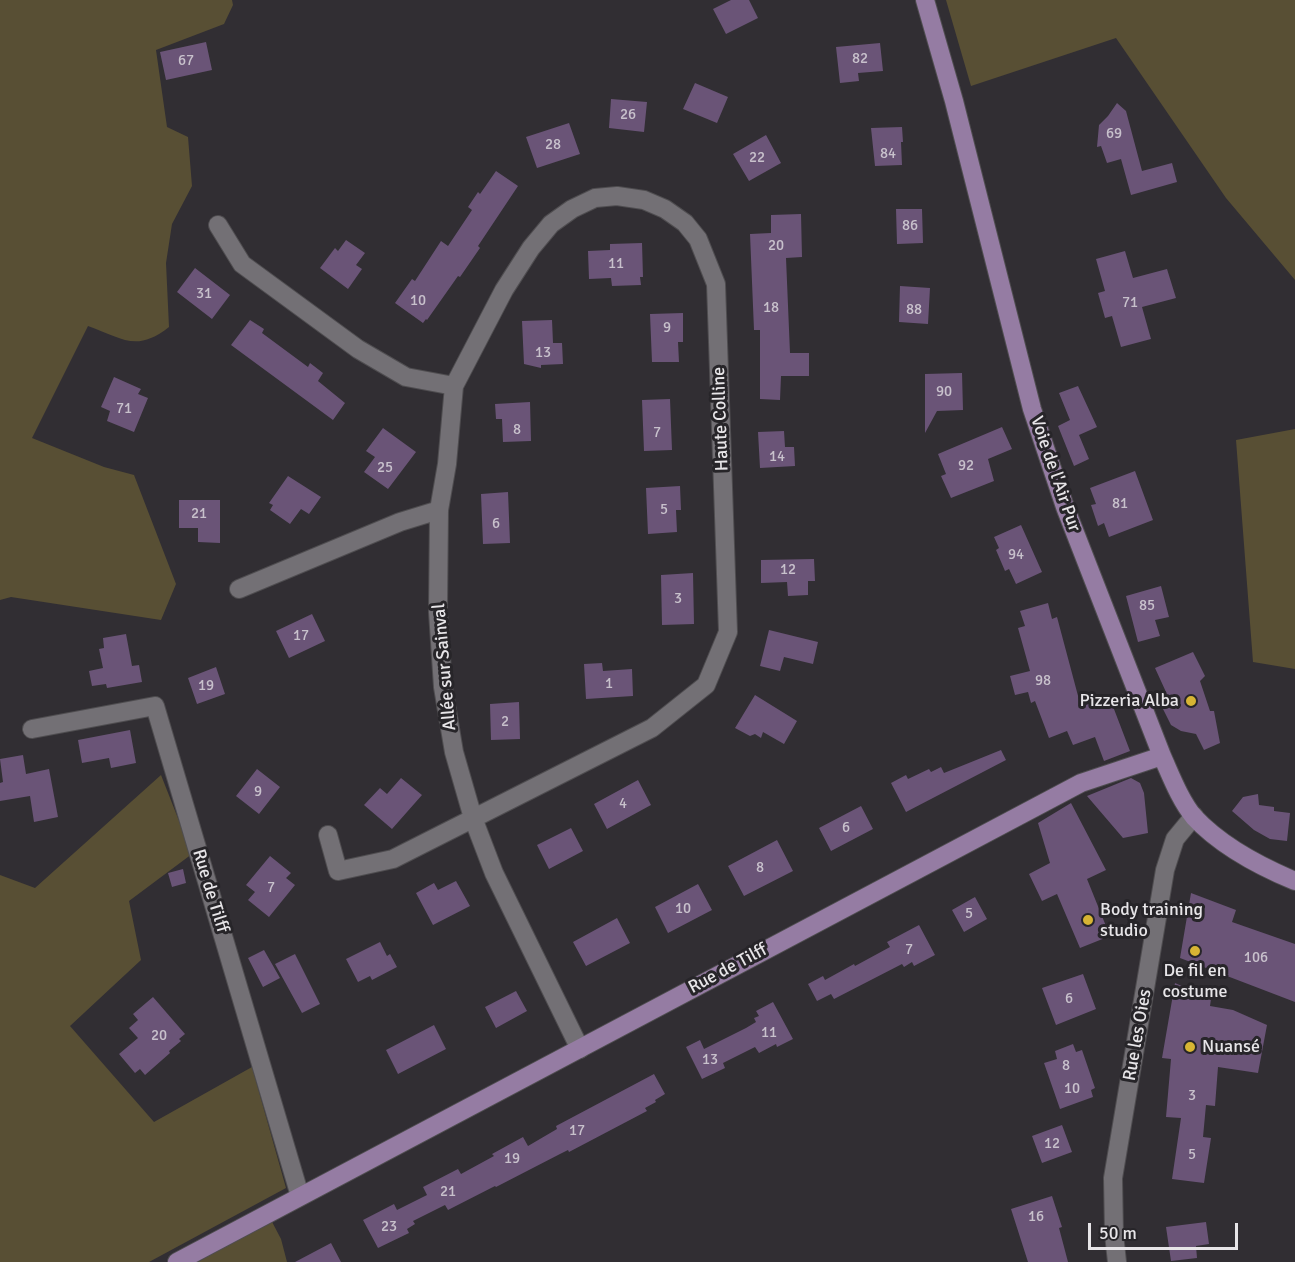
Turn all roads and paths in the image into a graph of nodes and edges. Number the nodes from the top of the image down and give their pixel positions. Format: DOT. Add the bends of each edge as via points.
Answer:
graph roads {
  1 [pos="926,0"];
  2 [pos="218,225"];
  3 [pos="454,386"];
  4 [pos="439,510"];
  5 [pos="239,590"];
  6 [pos="32,729"];
  7 [pos="1162,756"];
  8 [pos="1194,816"];
  9 [pos="473,818"];
  10 [pos="328,835"];
  11 [pos="1295,881"];
  12 [pos="580,1049"];
  13 [pos="300,1196"];
  14 [pos="177,1262"];
  15 [pos="1118,1262"];
  1 -- 7 [label="main road, Voie de l'Air Pur" via="1032,409 1065,507"];
  2 -- 3 [label="street" via="242,264 358,349 406,376"];
  3 -- 4 [label="street, Allée sur Sainval"];
  3 -- 9 [label="street, Haute Colline" via="504,290 531,248 551,224 572,209 595,198 644,200 665,208 698,239 716,284 728,632 706,685 652,728"];
  4 -- 5 [label="street" via="400,522"];
  4 -- 9 [label="street, Allée sur Sainval" via="438,612 443,687 454,752"];
  6 -- 13 [label="street, Rue de Tilff" via="155,706"];
  7 -- 8 [label="main road, Voie de l'Air Pur"];
  7 -- 12 [label="main road, Rue de Tilff" via="1081,783"];
  8 -- 11 [label="main road, Voie de l'Air Pur" via="1244,856"];
  8 -- 15 [label="street, Rue les Oies" via="1175,839 1163,881 1113,1178"];
  9 -- 10 [label="street" via="393,859 338,871"];
  9 -- 12 [label="street, Allée sur Sainval" via="494,873"];
  12 -- 13 [label="main road, Rue de Tilff"];
  13 -- 14 [label="main road, Rue de Tilff"];
}
